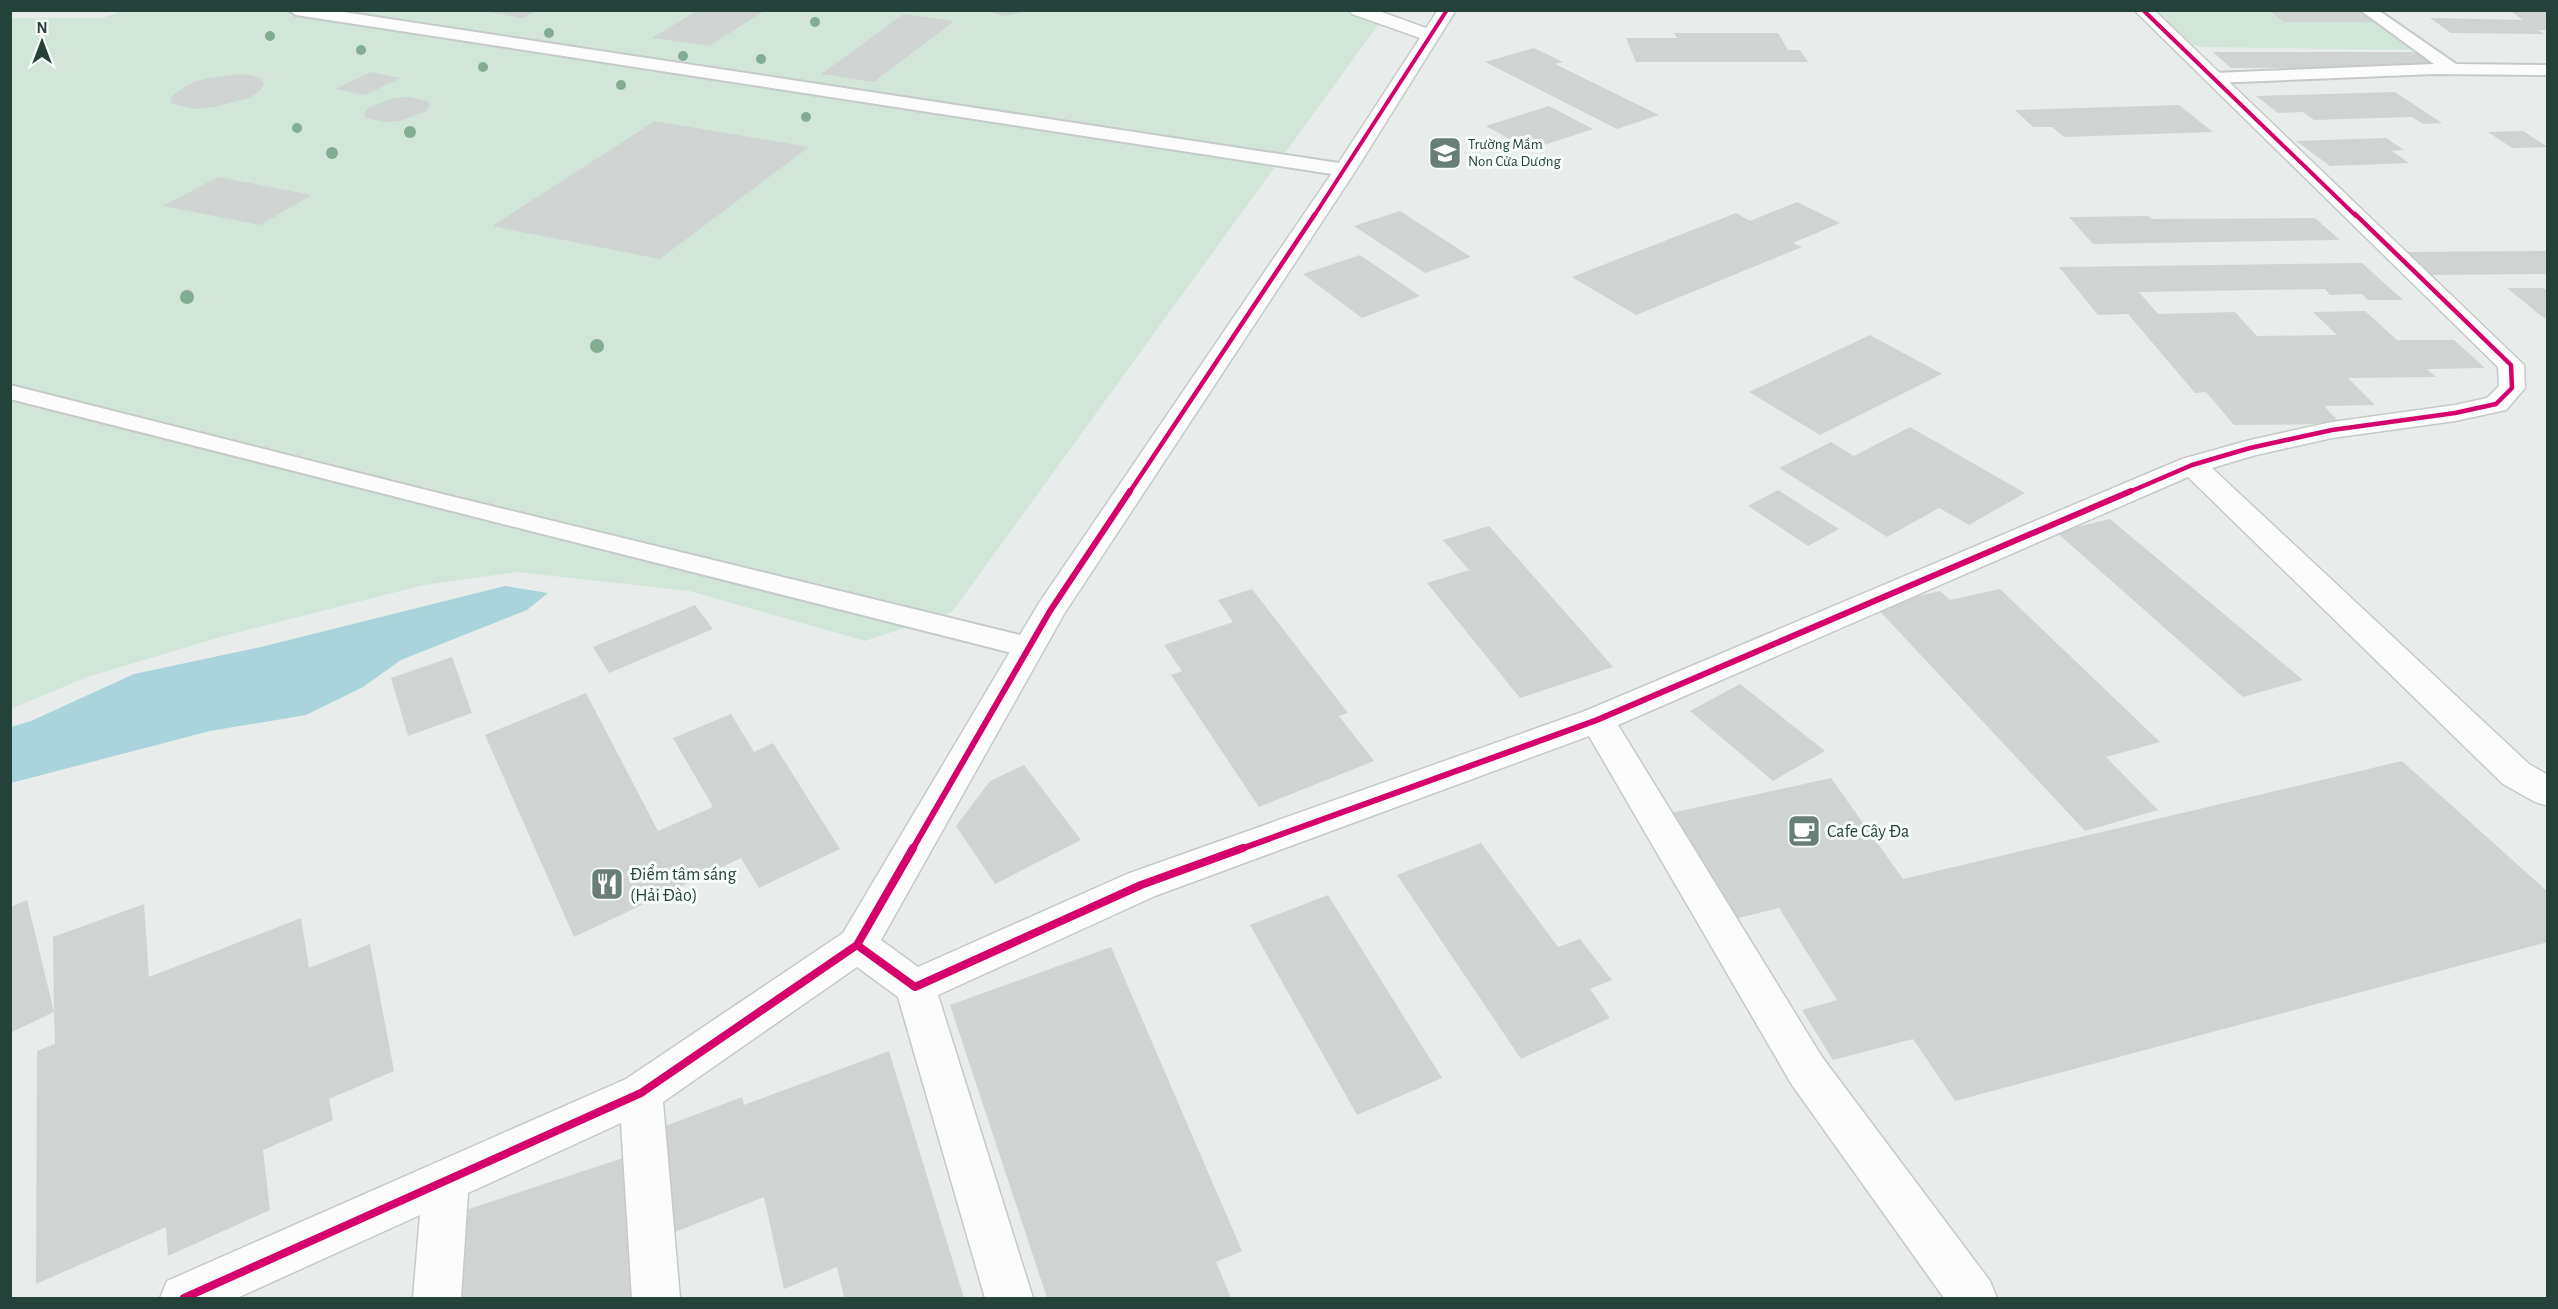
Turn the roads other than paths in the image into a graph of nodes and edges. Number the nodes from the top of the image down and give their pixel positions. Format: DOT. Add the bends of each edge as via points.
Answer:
graph roads {
  1 [pos="296,10"];
  2 [pos="1358,10"];
  3 [pos="2142,10"];
  4 [pos="2367,10"];
  5 [pos="1438,23"];
  6 [pos="2452,69"];
  7 [pos="2547,70"];
  8 [pos="2214,78"];
  9 [pos="1345,171"];
  10 [pos="10,392"];
  11 [pos="2192,465"];
  12 [pos="1028,647"];
  13 [pos="1597,720"];
  14 [pos="2547,792"];
  15 [pos="857,945"];
  16 [pos="915,987"];
  17 [pos="641,1093"];
  18 [pos="446,1181"];
  19 [pos="184,1299"];
  20 [pos="437,1299"];
  21 [pos="656,1299"];
  22 [pos="1009,1299"];
  23 [pos="1972,1299"];
  1 -- 9 [label="lane"];
  2 -- 5 [label="street"];
  3 -- 8 [label="street"];
  4 -- 6 [label="lane"];
  5 -- 9 [label="street"];
  6 -- 7 [label="lane"];
  6 -- 8 [label="lane"];
  8 -- 11 [label="street" via="2511,365 2512,388 2496,404 2332,430"];
  9 -- 12 [label="street"];
  10 -- 12 [label="lane"];
  11 -- 13 [label="street"];
  11 -- 14 [label="street" via="2516,774"];
  12 -- 15 [label="street"];
  13 -- 16 [label="street" via="1141,885"];
  13 -- 23 [label="street" via="1807,1071"];
  15 -- 16 [label="street"];
  15 -- 17 [label="street"];
  16 -- 22 [label="street"];
  17 -- 18 [label="street"];
  17 -- 21 [label="street"];
  18 -- 19 [label="street"];
  18 -- 20 [label="street"];
}
